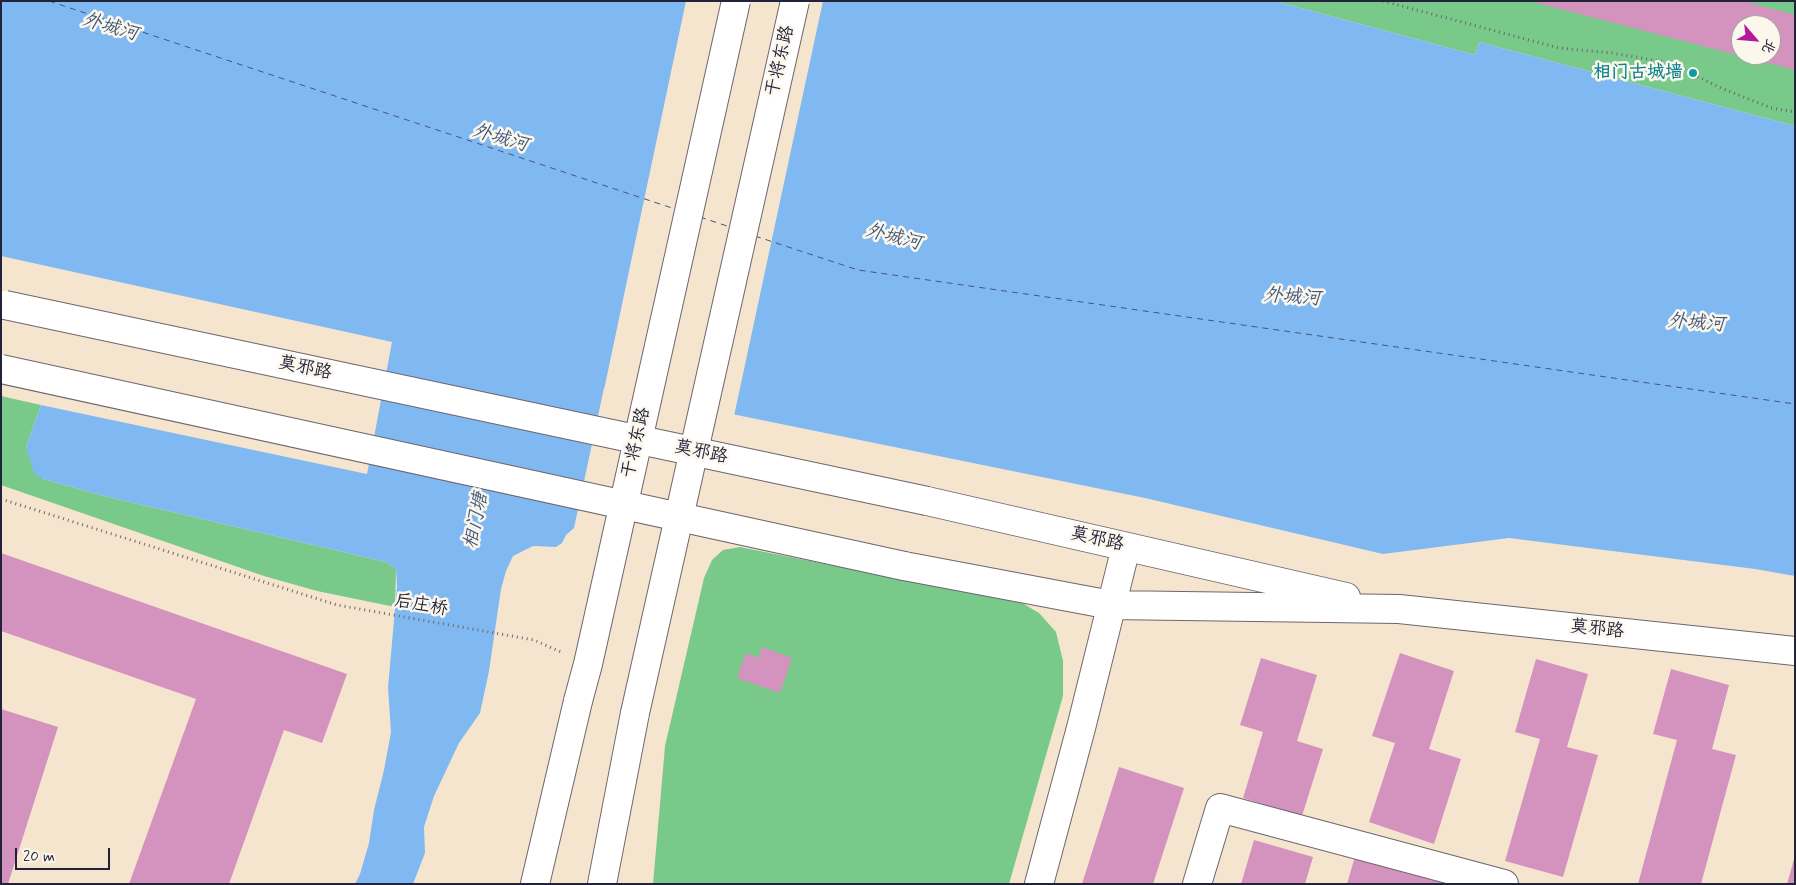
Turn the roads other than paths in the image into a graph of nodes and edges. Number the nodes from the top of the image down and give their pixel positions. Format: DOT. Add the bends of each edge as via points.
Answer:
graph roads {
  1 [pos="736,1"];
  2 [pos="795,1"];
  3 [pos="3,305"];
  4 [pos="1,369"];
  5 [pos="1126,547"];
  6 [pos="1111,605"];
  7 [pos="1399,609"];
  8 [pos="1795,651"];
  9 [pos="535,884"];
  10 [pos="602,884"];
  11 [pos="1039,884"];
  12 [pos="1197,884"];
  13 [pos="1504,884"];
  1 -- 9 [label="main road, 干将东路, bridge" via="588,664"];
  2 -- 10 [label="main road, 干将东路, bridge" via="635,713"];
  3 -- 5 [label="main road, 莫邪路, bridge" via="927,501"];
  4 -- 6 [label="main road, 莫邪路, bridge" via="904,566"];
  5 -- 6 [label="main road"];
  5 -- 7 [label="main road, 莫邪路"];
  6 -- 7 [label="main road, 莫邪路"];
  6 -- 11 [label="main road"];
  7 -- 8 [label="main road, 莫邪路"];
  12 -- 13 [label="main road" via="1220,808"];
}
